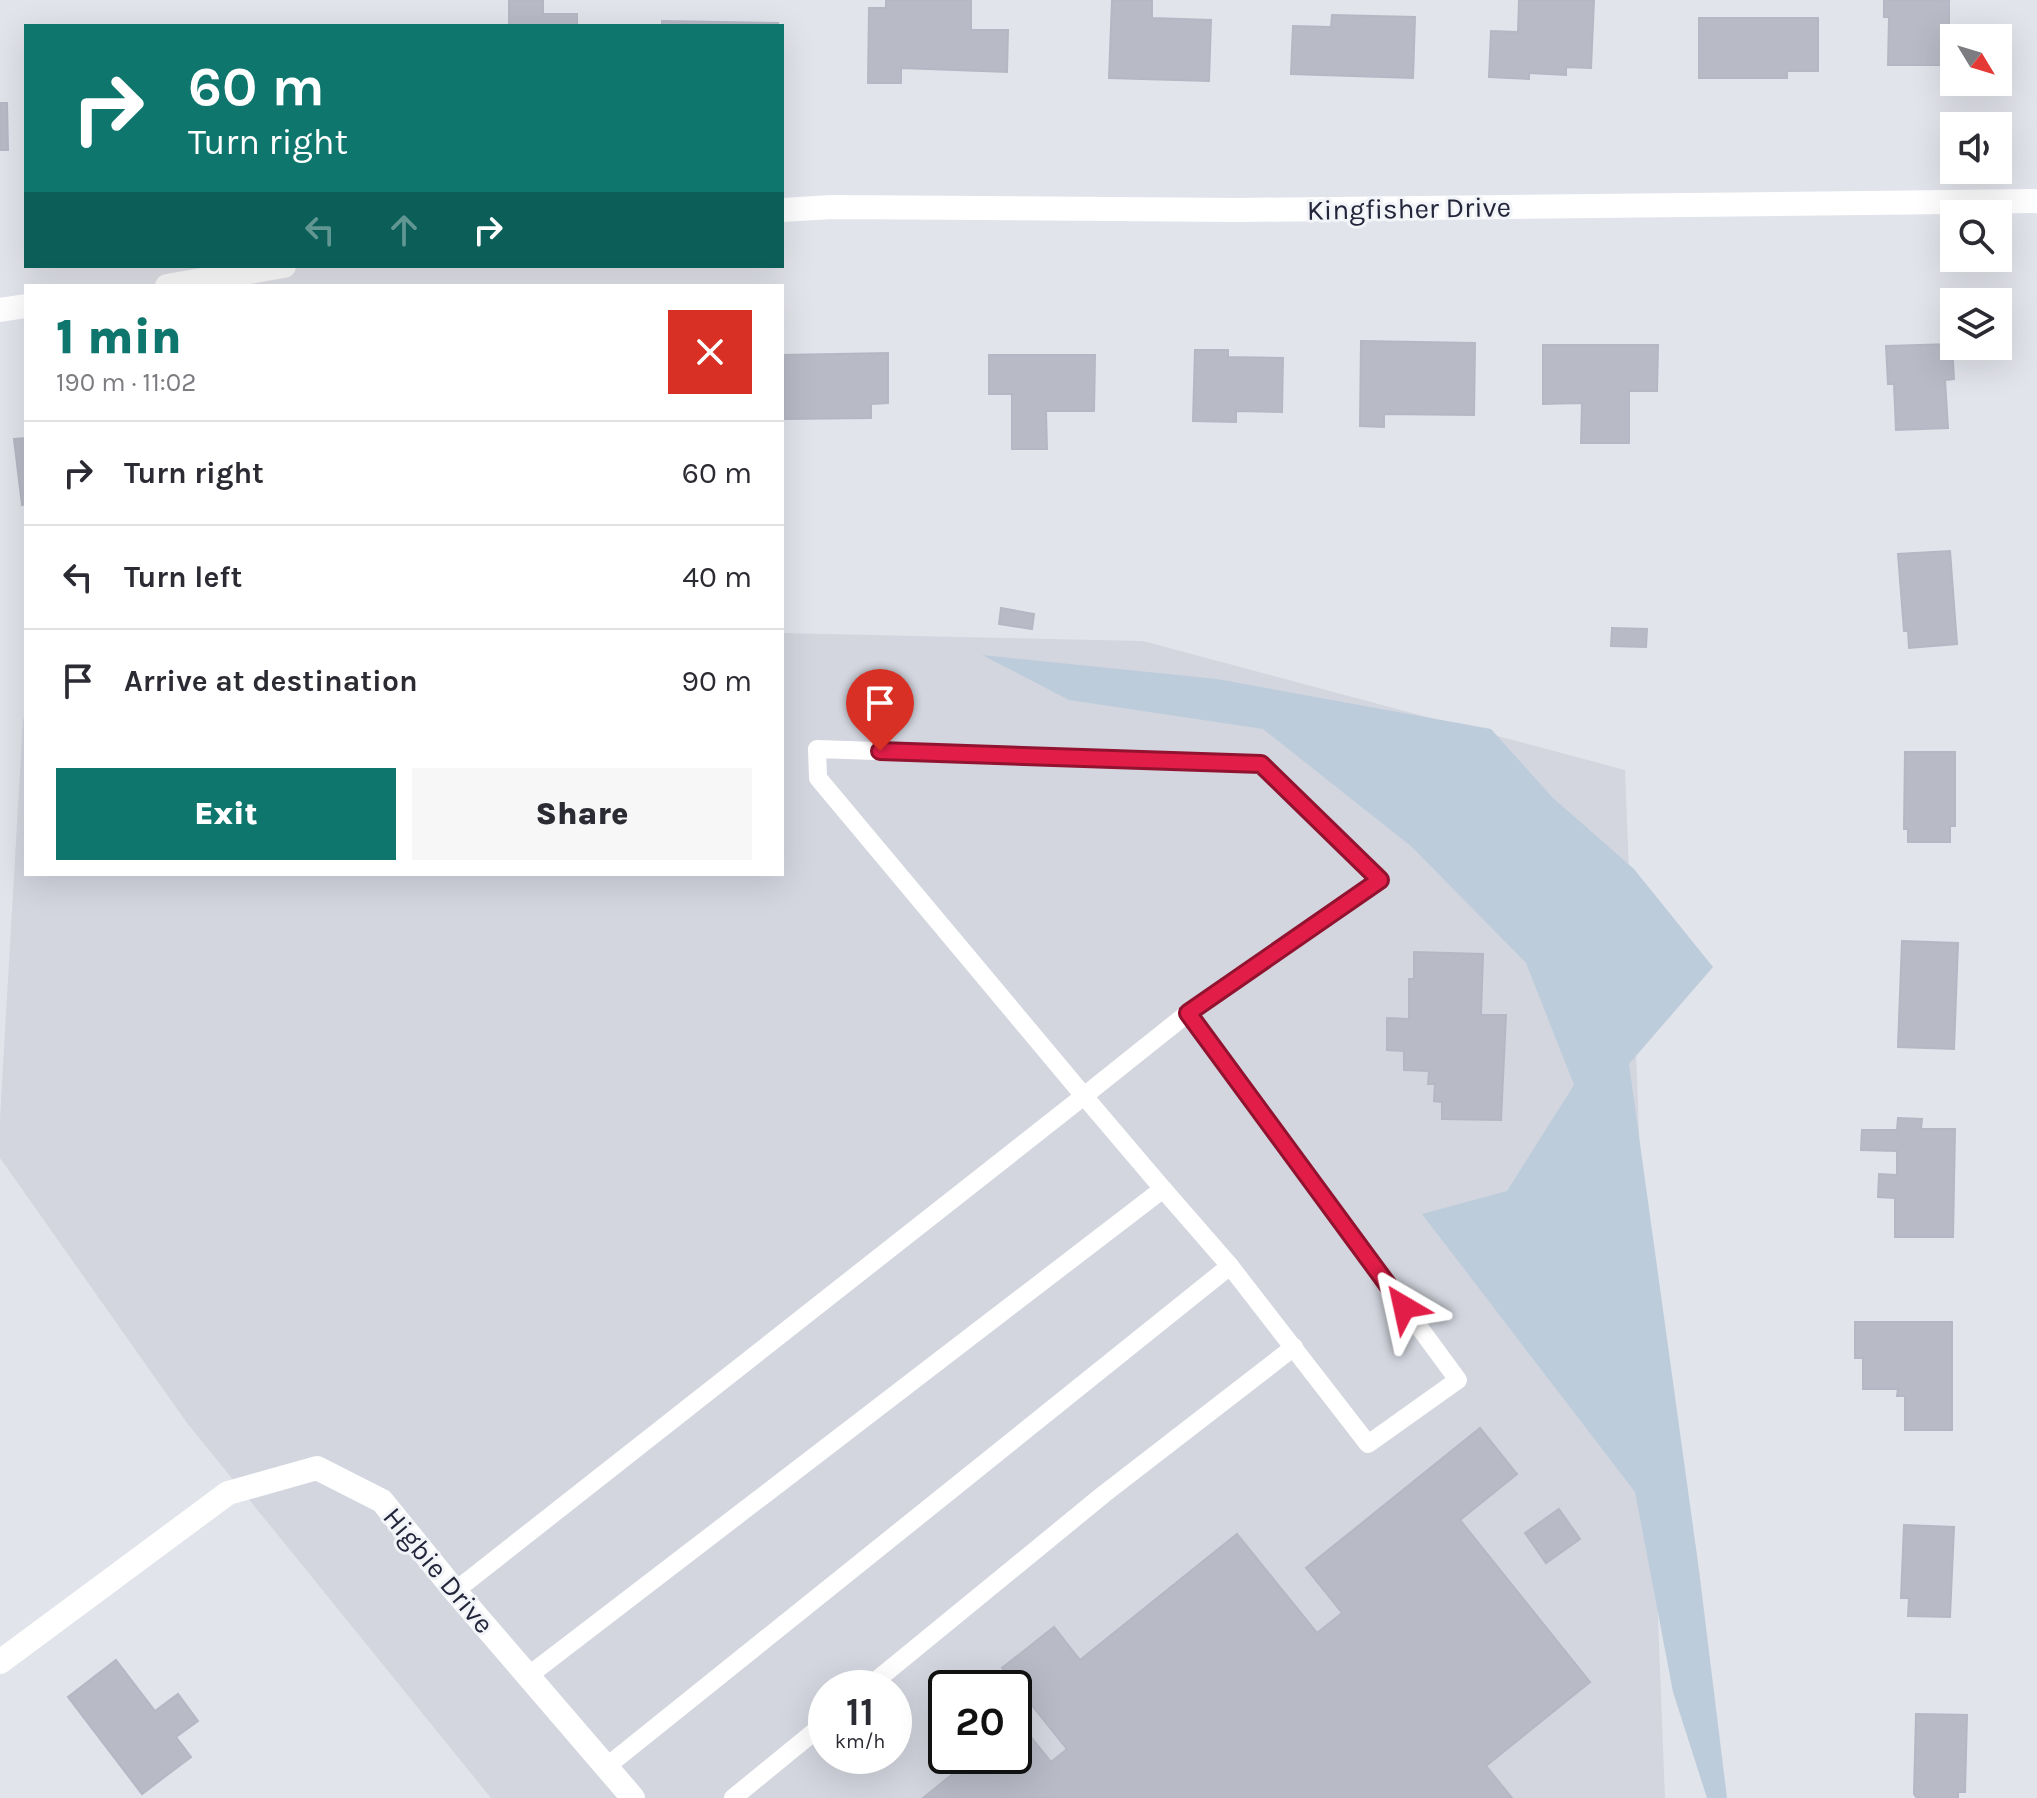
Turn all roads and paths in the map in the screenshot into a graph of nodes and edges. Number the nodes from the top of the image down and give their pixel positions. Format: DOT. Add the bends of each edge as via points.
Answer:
graph roads {
  1 [pos="2037,201"];
  2 [pos="784,210"];
  3 [pos="272,268"];
  4 [pos="179,284"];
  5 [pos="24,306"];
  6 [pos="0,310"];
  7 [pos="1188,1013"];
  8 [pos="1084,1096"];
  9 [pos="1163,1189"];
  10 [pos="1230,1266"];
  11 [pos="1294,1347"];
  12 [pos="455,1591"];
  13 [pos="0,1662"];
  14 [pos="889,1670"];
  15 [pos="528,1676"];
  16 [pos="808,1737"];
  17 [pos="606,1767"];
  18 [pos="633,1798"];
  19 [pos="733,1798"];
  1 -- 2 [label="street, Kingfisher Drive"];
  3 -- 4 [label="street"];
  5 -- 6 [label="street"];
  7 -- 8 [label="lane"];
  7 -- 8 [label="lane" via="1380,880 1261,764 817,749 818,778"];
  7 -- 11 [label="lane" via="1458,1380 1368,1444"];
  8 -- 9 [label="lane"];
  8 -- 12 [label="lane"];
  9 -- 10 [label="lane"];
  9 -- 15 [label="lane"];
  10 -- 11 [label="lane"];
  10 -- 17 [label="lane"];
  11 -- 14 [label="lane"];
  12 -- 13 [label="street, Higbie Drive" via="382,1501 317,1468 228,1493"];
  12 -- 15 [label="street, Higbie Drive"];
  15 -- 17 [label="street, Higbie Drive"];
  16 -- 19 [label="lane"];
  17 -- 18 [label="street, Higbie Drive"];
}
